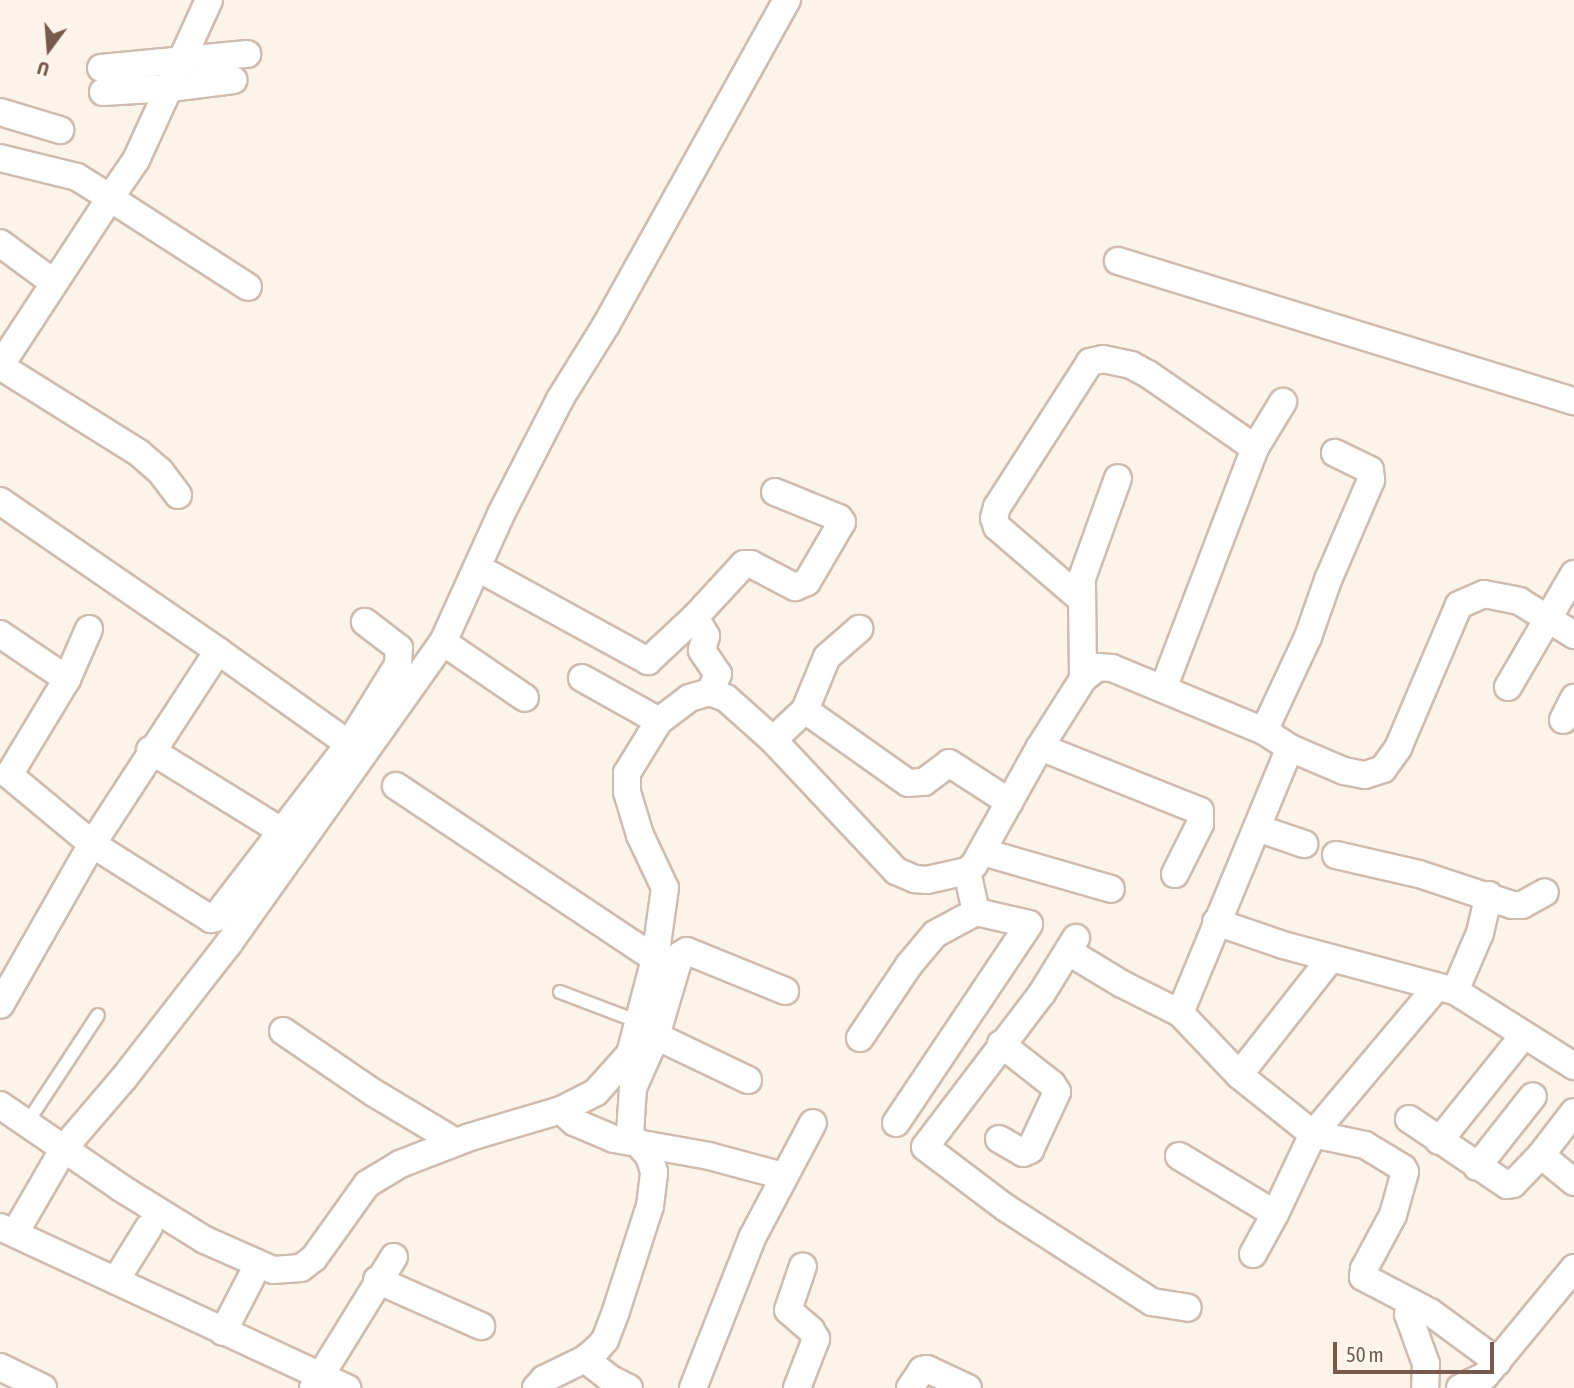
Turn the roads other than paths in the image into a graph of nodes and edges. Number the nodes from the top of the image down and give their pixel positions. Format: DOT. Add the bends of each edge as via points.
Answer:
graph roads {
  1 [pos="209,0"];
  2 [pos="787,0"];
  3 [pos="247,54"];
  4 [pos="183,59"];
  5 [pos="233,80"];
  6 [pos="170,88"];
  7 [pos="0,111"];
  8 [pos="60,130"];
  9 [pos="0,158"];
  10 [pos="110,198"];
  11 [pos="0,243"];
  12 [pos="1118,261"];
  13 [pos="54,283"];
  14 [pos="248,287"];
  15 [pos="0,366"];
  16 [pos="1574,401"];
  17 [pos="1283,402"];
  18 [pos="1255,448"];
  19 [pos="1335,453"];
  20 [pos="1118,478"];
  21 [pos="775,492"];
  22 [pos="178,495"];
  23 [pos="0,501"];
  24 [pos="478,568"];
  25 [pos="1574,574"];
  26 [pos="1083,600"];
  27 [pos="695,617"];
  28 [pos="365,622"];
  29 [pos="1562,628"];
  30 [pos="89,629"];
  31 [pos="859,629"];
  32 [pos="443,642"];
  33 [pos="4,646"];
  34 [pos="218,651"];
  35 [pos="582,678"];
  36 [pos="67,679"];
  37 [pos="1083,679"];
  38 [pos="1508,687"];
  39 [pos="1163,689"];
  40 [pos="710,692"];
  41 [pos="525,698"];
  42 [pos="805,710"];
  43 [pos="659,721"];
  44 [pos="1264,731"];
  45 [pos="773,740"];
  46 [pos="349,744"];
  47 [pos="1040,747"];
  48 [pos="1290,748"];
  49 [pos="150,750"];
  50 [pos="5,773"];
  51 [pos="396,786"];
  52 [pos="1009,802"];
  53 [pos="1257,828"];
  54 [pos="283,832"];
  55 [pos="92,844"];
  56 [pos="1304,844"];
  57 [pos="1336,855"];
  58 [pos="975,861"];
  59 [pos="1175,874"];
  60 [pos="1111,889"];
  61 [pos="1545,892"];
  62 [pos="1489,895"];
  63 [pos="976,912"];
  64 [pos="1216,922"];
  65 [pos="1331,958"];
  66 [pos="655,959"];
  67 [pos="1445,989"];
  68 [pos="785,991"];
  69 [pos="559,992"];
  70 [pos="0,1005"];
  71 [pos="1180,1013"];
  72 [pos="97,1015"];
  73 [pos="647,1029"];
  74 [pos="283,1031"];
  75 [pos="1524,1035"];
  76 [pos="860,1038"];
  77 [pos="1001,1044"];
  78 [pos="1574,1066"];
  79 [pos="1239,1075"];
  80 [pos="748,1080"];
  81 [pos="1533,1096"];
  82 [pos="0,1105"];
  83 [pos="561,1110"];
  84 [pos="1574,1112"];
  85 [pos="1409,1119"];
  86 [pos="27,1123"];
  87 [pos="896,1123"];
  88 [pos="813,1124"];
  89 [pos="1313,1134"];
  90 [pos="999,1139"];
  91 [pos="1440,1141"];
  92 [pos="456,1142"];
  93 [pos="636,1142"];
  94 [pos="64,1149"];
  95 [pos="1541,1154"];
  96 [pos="1180,1156"];
  97 [pos="1477,1167"];
  98 [pos="783,1176"];
  99 [pos="1574,1182"];
  100 [pos="1275,1214"];
  101 [pos="149,1227"];
  102 [pos="7,1230"];
  103 [pos="1253,1254"];
  104 [pos="394,1257"];
  105 [pos="803,1266"];
  106 [pos="1574,1268"];
  107 [pos="251,1278"];
  108 [pos="116,1280"];
  109 [pos="377,1280"];
  110 [pos="1412,1303"];
  111 [pos="1188,1308"];
  112 [pos="481,1326"];
  113 [pos="223,1332"];
  114 [pos="585,1359"];
  115 [pos="1498,1362"];
  116 [pos="0,1367"];
  117 [pos="317,1382"];
  118 [pos="43,1388"];
  119 [pos="347,1388"];
  120 [pos="536,1388"];
  121 [pos="629,1388"];
  122 [pos="693,1388"];
  123 [pos="797,1388"];
  124 [pos="910,1388"];
  125 [pos="968,1388"];
  126 [pos="1424,1388"];
  127 [pos="1460,1388"];
  1 -- 4 [label="street"];
  2 -- 24 [label="street" via="560,399 500,514"];
  3 -- 4 [label="street"];
  4 -- 6 [label="street"];
  4 -- 6 [label="street" via="102,80"];
  5 -- 6 [label="street"];
  6 -- 10 [label="street" via="136,160"];
  7 -- 8 [label="street"];
  9 -- 10 [label="street" via="77,177"];
  10 -- 13 [label="street"];
  10 -- 14 [label="street"];
  11 -- 13 [label="street"];
  12 -- 16 [label="street"];
  13 -- 15 [label="street"];
  15 -- 22 [label="street" via="139,453"];
  17 -- 18 [label="street"];
  18 -- 26 [label="street" via="1131,365 1103,359 1090,362 994,518 997,527"];
  18 -- 39 [label="street"];
  19 -- 44 [label="street" via="1370,470 1371,480 1308,637"];
  20 -- 26 [label="street" via="1085,568"];
  21 -- 27 [label="street" via="842,522 807,582 795,587 744,564"];
  23 -- 34 [label="street"];
  24 -- 27 [label="street" via="644,661 653,659"];
  24 -- 32 [label="street"];
  25 -- 29 [label="street"];
  26 -- 37 [label="street"];
  27 -- 40 [label="street" via="706,636 702,650 718,674"];
  28 -- 46 [label="street" via="400,648 401,654"];
  29 -- 38 [label="street"];
  29 -- 48 [label="street" via="1519,601 1484,594 1459,605 1389,763 1374,773 1356,775"];
  30 -- 36 [label="street"];
  31 -- 42 [label="street" via="827,657"];
  32 -- 41 [label="street"];
  32 -- 94 [label="street" via="229,943"];
  33 -- 36 [label="street"];
  34 -- 46 [label="street"];
  34 -- 49 [label="street"];
  35 -- 43 [label="street"];
  36 -- 50 [label="street"];
  37 -- 39 [label="street" via="1098,667 1112,668"];
  37 -- 47 [label="street"];
  39 -- 44 [label="street"];
  40 -- 43 [label="street" via="676,705"];
  40 -- 45 [label="street" via="726,698"];
  42 -- 45 [label="street"];
  42 -- 52 [label="street" via="908,783 924,782 949,763"];
  43 -- 66 [label="street" via="627,773 636,823 665,888"];
  44 -- 48 [label="street"];
  45 -- 58 [label="street" via="896,871 927,880"];
  46 -- 54 [label="street"];
  47 -- 52 [label="street"];
  47 -- 59 [label="street" via="1200,811 1200,824"];
  48 -- 53 [label="street"];
  49 -- 54 [label="street"];
  49 -- 55 [label="street"];
  50 -- 55 [label="street"];
  51 -- 66 [label="street"];
  52 -- 58 [label="street"];
  53 -- 56 [label="street"];
  53 -- 64 [label="street"];
  54 -- 55 [label="street" via="211,919"];
  55 -- 70 [label="street"];
  57 -- 62 [label="street"];
  58 -- 60 [label="street"];
  58 -- 63 [label="street"];
  61 -- 62 [label="street" via="1522,905"];
  62 -- 67 [label="street" via="1480,933"];
  63 -- 76 [label="street" via="935,934"];
  63 -- 87 [label="street" via="1028,924"];
  64 -- 65 [label="street"];
  64 -- 71 [label="street"];
  65 -- 67 [label="street"];
  65 -- 79 [label="street"];
  66 -- 73 [label="street"];
  67 -- 75 [label="street"];
  67 -- 89 [label="street"];
  68 -- 73 [label="street" via="684,950"];
  69 -- 73 [label="lane"];
  71 -- 77 [label="street" via="1069,951"];
  71 -- 79 [label="street"];
  72 -- 86 [label="lane"];
  73 -- 80 [label="street"];
  73 -- 83 [label="street" via="613,1076 596,1092"];
  73 -- 93 [label="street" via="629,1127"];
  74 -- 92 [label="street"];
  75 -- 78 [label="street"];
  75 -- 91 [label="street"];
  77 -- 90 [label="street" via="1057,1092 1030,1150 1023,1153"];
  77 -- 111 [label="street" via="925,1147 1006,1208 1152,1303"];
  79 -- 89 [label="street"];
  81 -- 97 [label="street"];
  82 -- 86 [label="street"];
  83 -- 92 [label="street"];
  83 -- 93 [label="street" via="588,1129"];
  84 -- 95 [label="street"];
  85 -- 91 [label="street"];
  86 -- 94 [label="street"];
  88 -- 98 [label="street"];
  89 -- 100 [label="street"];
  89 -- 110 [label="street" via="1369,1147 1405,1172 1393,1214 1363,1277"];
  91 -- 97 [label="street"];
  92 -- 94 [label="street" via="400,1164 367,1184 314,1258 288,1271 256,1265 205,1240"];
  93 -- 98 [label="street"];
  93 -- 114 [label="street" via="653,1164 650,1206 605,1340"];
  94 -- 102 [label="street"];
  95 -- 97 [label="street" via="1513,1184"];
  95 -- 99 [label="street"];
  96 -- 100 [label="street"];
  98 -- 122 [label="street" via="752,1238"];
  100 -- 103 [label="street"];
  101 -- 108 [label="street"];
  102 -- 108 [label="street"];
  104 -- 109 [label="street"];
  105 -- 123 [label="street" via="788,1310 816,1339"];
  106 -- 115 [label="street"];
  107 -- 113 [label="street"];
  108 -- 113 [label="street"];
  109 -- 112 [label="street"];
  109 -- 117 [label="street"];
  110 -- 115 [label="street"];
  110 -- 126 [label="street" via="1408,1314 1426,1364"];
  113 -- 117 [label="street"];
  114 -- 120 [label="street" via="556,1371"];
  114 -- 121 [label="street"];
  115 -- 127 [label="street" via="1485,1376"];
  116 -- 118 [label="street"];
  117 -- 119 [label="street"];
  124 -- 125 [label="street" via="927,1368"];
}
